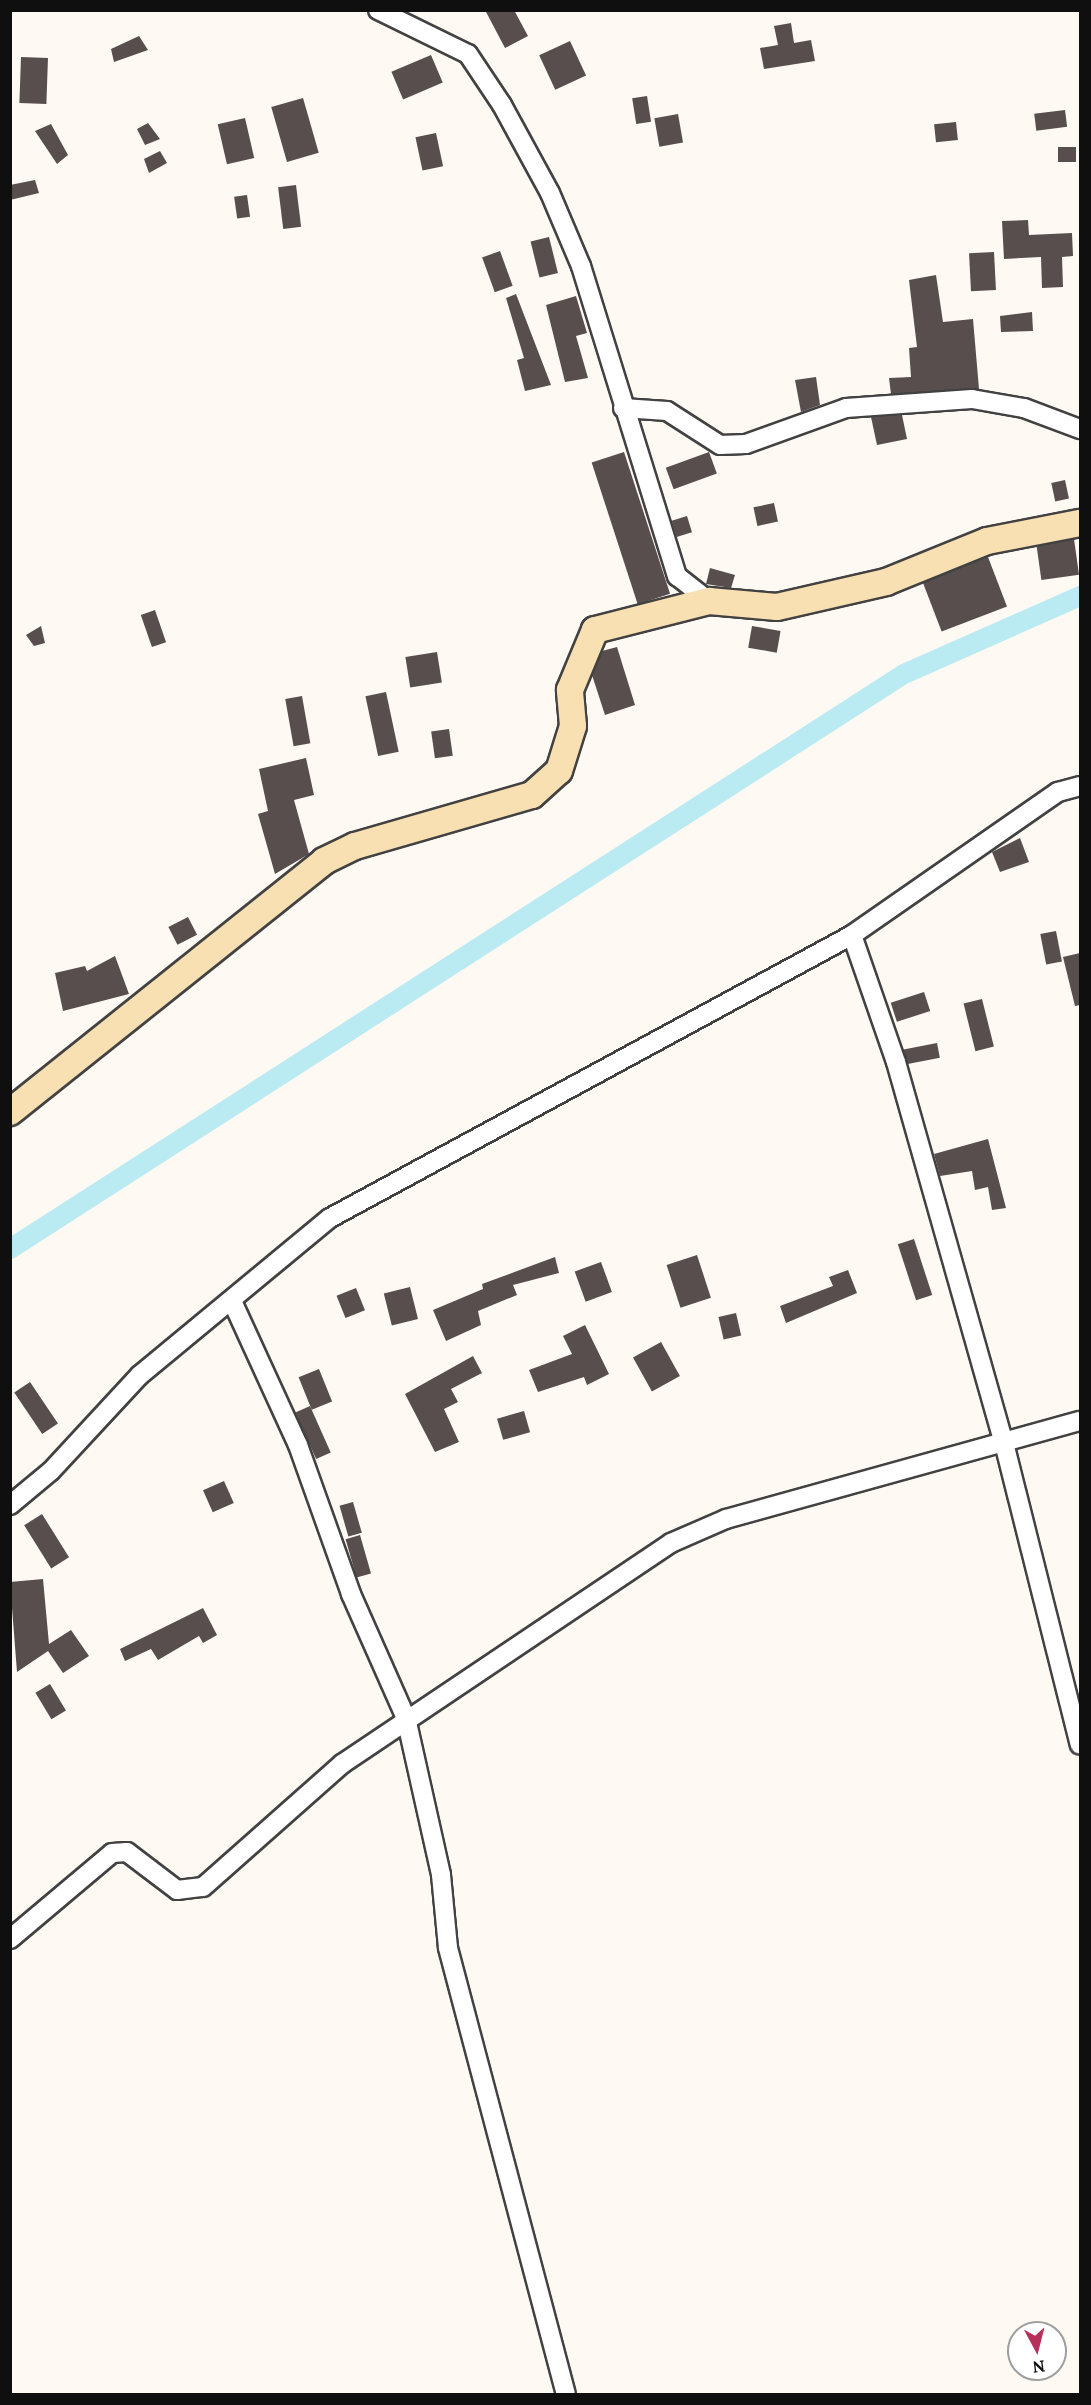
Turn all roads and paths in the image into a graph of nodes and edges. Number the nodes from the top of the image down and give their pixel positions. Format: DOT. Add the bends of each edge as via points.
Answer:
graph roads {
  1 [pos="378,10"];
  2 [pos="622,408"];
  3 [pos="1080,429"];
  4 [pos="1080,523"];
  5 [pos="709,601"];
  6 [pos="1080,786"];
  7 [pos="852,934"];
  8 [pos="10,1112"];
  9 [pos="232,1300"];
  10 [pos="1080,1420"];
  11 [pos="1004,1443"];
  12 [pos="10,1504"];
  13 [pos="406,1718"];
  14 [pos="1080,1745"];
  15 [pos="10,1939"];
  16 [pos="566,2394"];
  1 -- 2 [label="street" via="468,54 502,105 550,193 581,266"];
  2 -- 3 [label="street" via="667,411 720,445 746,444 846,408 972,399 1024,408"];
  2 -- 5 [label="street" via="677,576"];
  4 -- 5 [label="street" via="987,541 886,582 777,607"];
  5 -- 8 [label="street" via="595,630 570,690 573,726 559,771 532,795 355,846 324,861"];
  6 -- 7 [label="street" via="1058,792"];
  7 -- 9 [label="street" via="330,1218"];
  7 -- 11 [label="street" via="896,1062"];
  9 -- 12 [label="street" via="140,1375 51,1471"];
  9 -- 13 [label="street" via="298,1445 351,1594"];
  10 -- 11 [label="street"];
  11 -- 13 [label="street" via="726,1520 671,1543"];
  11 -- 14 [label="street"];
  13 -- 15 [label="street" via="342,1764 203,1887 177,1890 127,1852 112,1853"];
  13 -- 16 [label="street" via="441,1875 448,1948"];
}
